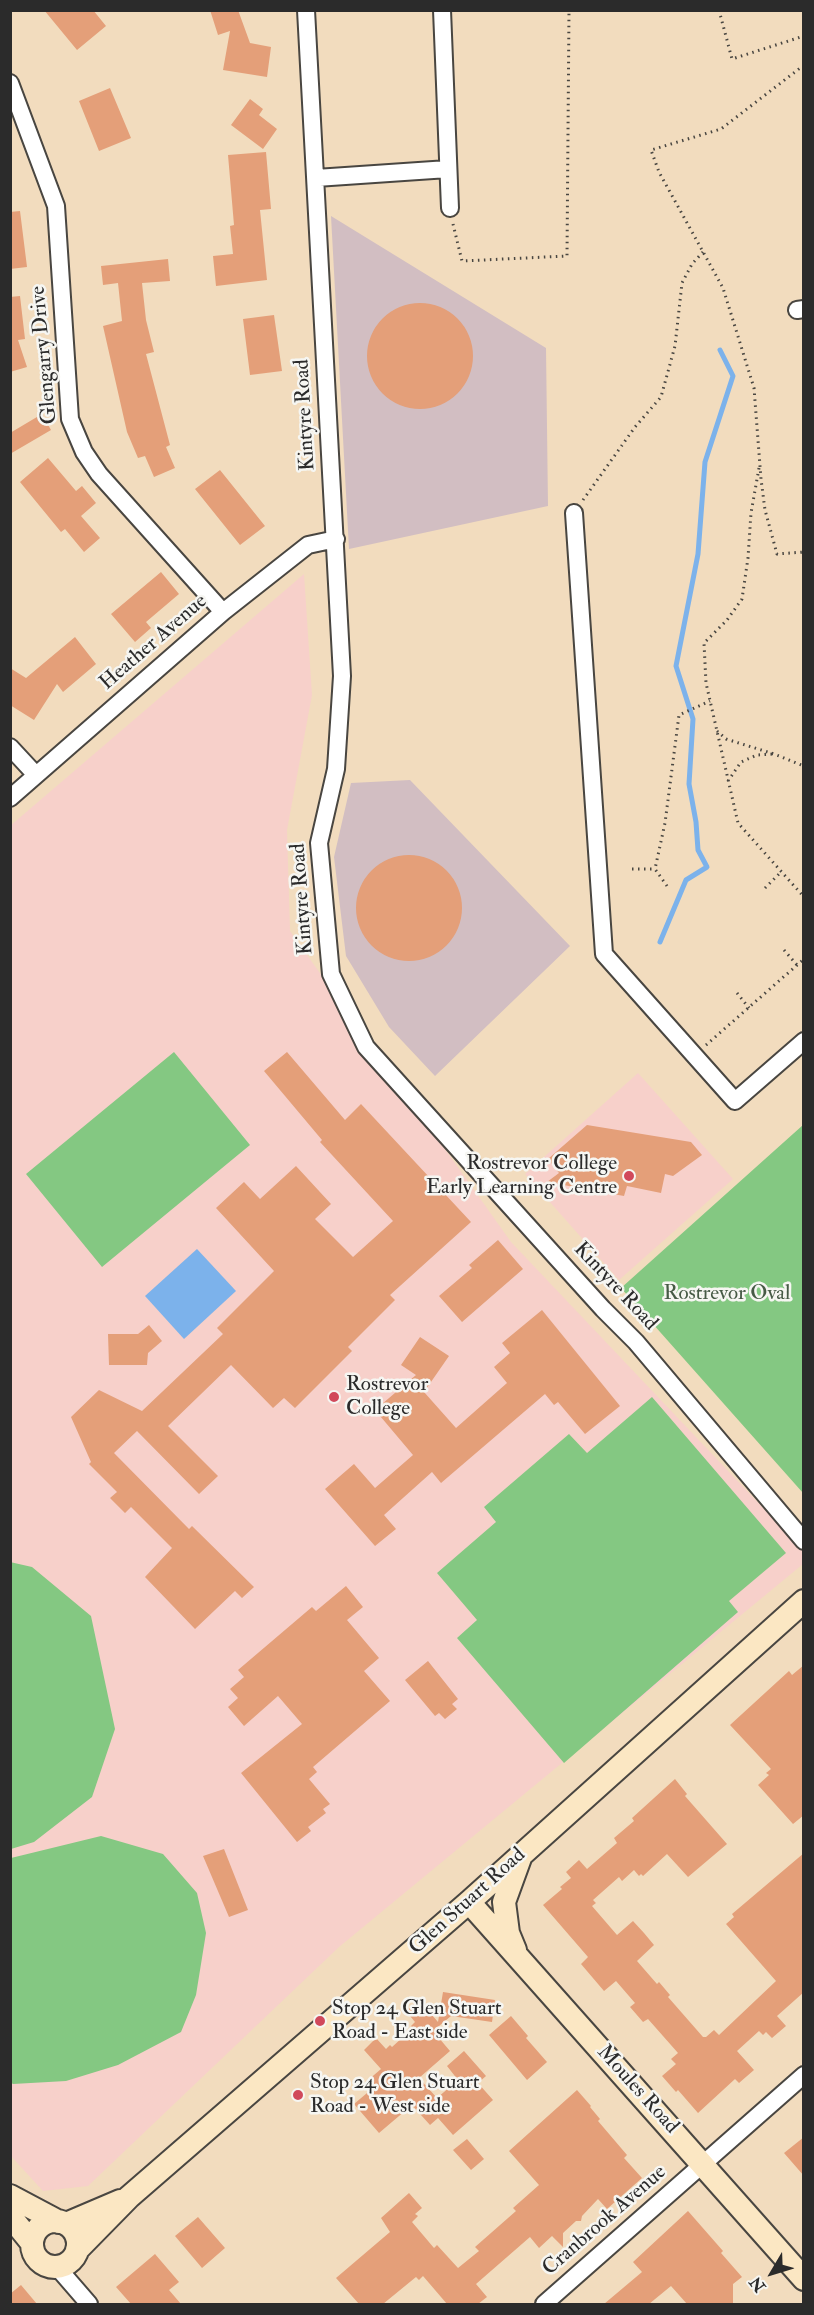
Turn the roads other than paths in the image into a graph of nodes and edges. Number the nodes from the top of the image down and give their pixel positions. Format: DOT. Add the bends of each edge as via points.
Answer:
graph roads {
  1 [pos="306,10"];
  2 [pos="442,10"];
  3 [pos="10,83"];
  4 [pos="448,169"];
  5 [pos="315,178"];
  6 [pos="450,208"];
  7 [pos="574,513"];
  8 [pos="336,539"];
  9 [pos="223,612"];
  10 [pos="10,747"];
  11 [pos="36,775"];
  12 [pos="10,798"];
  13 [pos="804,1041"];
  14 [pos="804,1541"];
  15 [pos="804,1601"];
  16 [pos="520,1856"];
  17 [pos="470,1902"];
  18 [pos="518,1957"];
  19 [pos="804,2075"];
  20 [pos="702,2165"];
  21 [pos="10,2196"];
  22 [pos="129,2198"];
  23 [pos="10,2216"];
  24 [pos="62,2223"];
  25 [pos="33,2243"];
  26 [pos="77,2250"];
  27 [pos="57,2267"];
  28 [pos="804,2279"];
  29 [pos="89,2304"];
  30 [pos="544,2304"];
  1 -- 5 [label="street, Kintyre Road"];
  2 -- 4 [label="street"];
  3 -- 9 [label="street, Glengarry Drive" via="56,206 70,419 84,452 99,474"];
  4 -- 5 [label="street"];
  4 -- 6 [label="street"];
  5 -- 8 [label="street, Kintyre Road"];
  7 -- 13 [label="street" via="604,954 735,1101"];
  8 -- 9 [label="street, Heather Avenue" via="308,545"];
  8 -- 14 [label="street, Kintyre Road" via="342,676 336,769 319,843 331,974 366,1047 636,1342"];
  9 -- 11 [label="street, Heather Avenue"];
  10 -- 11 [label="street"];
  11 -- 12 [label="street, Heather Avenue"];
  15 -- 16 [label="main road, Glen Stuart Road"];
  16 -- 17 [label="main road, Glen Stuart Road"];
  16 -- 18 [label="main road" via="504,1902 508,1933"];
  17 -- 18 [label="main road, Moules Road"];
  17 -- 22 [label="main road, Glen Stuart Road"];
  18 -- 20 [label="main road, Moules Road"];
  19 -- 20 [label="street, Cranbrook Avenue"];
  20 -- 28 [label="main road, Moules Road"];
  20 -- 30 [label="street, Cranbrook Avenue"];
  21 -- 24 [label="main road"];
  22 -- 24 [label="main road, Glen Stuart Road"];
  22 -- 26 [label="main road, Glen Stuart Road"];
  23 -- 25 [label="main road"];
  24 -- 25 [label="main road" via="41,2226"];
  24 -- 26 [label="main road" via="76,2235"];
  25 -- 27 [label="main road" via="33,2251 42,2263"];
  26 -- 27 [label="main road" via="70,2262"];
  27 -- 29 [label="street"];
}
